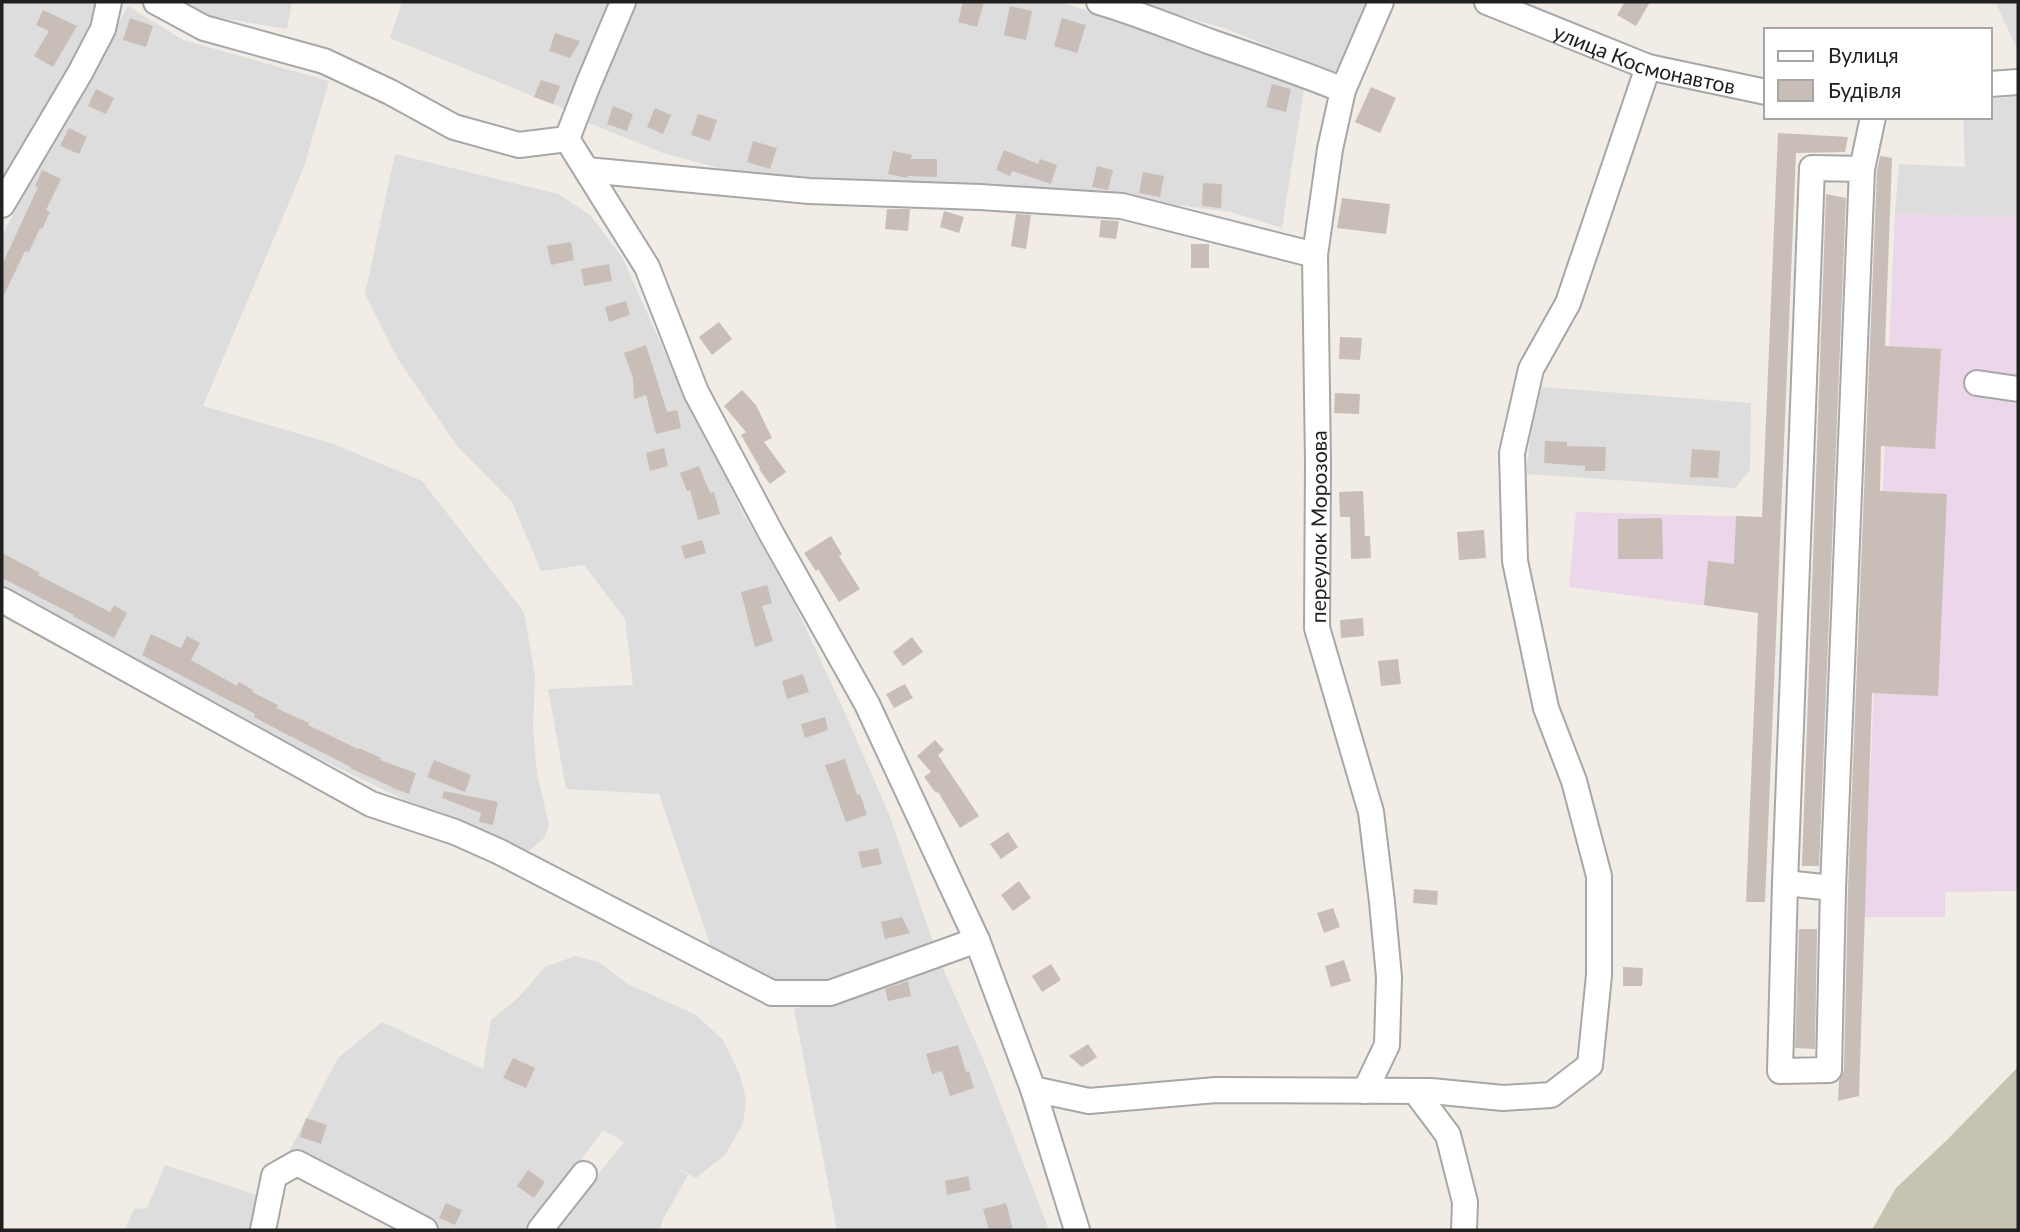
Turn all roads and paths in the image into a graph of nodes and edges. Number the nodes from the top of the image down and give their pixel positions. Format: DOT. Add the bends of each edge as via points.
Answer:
graph roads {
  1 [pos="109,2"];
  2 [pos="156,2"];
  3 [pos="623,2"];
  4 [pos="1099,2"];
  5 [pos="1381,2"];
  6 [pos="1487,2"];
  7 [pos="1648,67"];
  8 [pos="2018,82"];
  9 [pos="1992,84"];
  10 [pos="1343,90"];
  11 [pos="1764,92"];
  12 [pos="1873,119"];
  13 [pos="567,139"];
  14 [pos="1862,169"];
  15 [pos="587,170"];
  16 [pos="2,205"];
  17 [pos="1315,255"];
  18 [pos="1977,383"];
  19 [pos="2018,389"];
  20 [pos="2,600"];
  21 [pos="1785,883"];
  22 [pos="1833,888"];
  23 [pos="977,940"];
  24 [pos="1033,1089"];
  25 [pos="1365,1091"];
  26 [pos="1415,1091"];
  27 [pos="584,1174"];
  28 [pos="262,1230"];
  29 [pos="425,1230"];
  30 [pos="540,1230"];
  31 [pos="1077,1230"];
  32 [pos="1464,1230"];
  1 -- 16 [label="street" via="103,29 80,73"];
  2 -- 13 [label="street" via="204,27 324,61 454,127 519,145"];
  3 -- 13 [label="street"];
  4 -- 10 [label="street"];
  5 -- 10 [label="street, переулок Морозова"];
  6 -- 7 [label="street, улица Космонавтов"];
  7 -- 11 [label="street, улица Космонавтов"];
  7 -- 26 [label="street" via="1568,303 1531,369 1512,453 1515,561 1546,709 1574,781 1599,876 1599,975 1590,1065 1551,1095 1503,1098"];
  8 -- 9 [label="street"];
  10 -- 17 [label="street, переулок Морозова"];
  12 -- 14 [label="street"];
  13 -- 15 [label="street"];
  14 -- 21 [label="street" via="1812,168"];
  14 -- 22 [label="street"];
  15 -- 17 [label="street" via="809,191 1122,206"];
  15 -- 23 [label="street" via="648,267 696,392 867,704"];
  17 -- 25 [label="street, переулок Морозова" via="1317,628 1371,812 1389,977 1387,1045"];
  18 -- 19 [label="street"];
  20 -- 23 [label="street" via="371,804 500,852 772,993 830,993"];
  21 -- 22 [label="street"];
  21 -- 22 [label="street" via="1780,1071 1829,1070"];
  23 -- 24 [label="street"];
  24 -- 25 [label="street" via="1089,1101 1216,1090"];
  24 -- 31 [label="street"];
  25 -- 26 [label="street"];
  26 -- 32 [label="street" via="1448,1135 1465,1202"];
  27 -- 30 [label="street"];
  28 -- 29 [label="street" via="274,1176 297,1163"];
}
